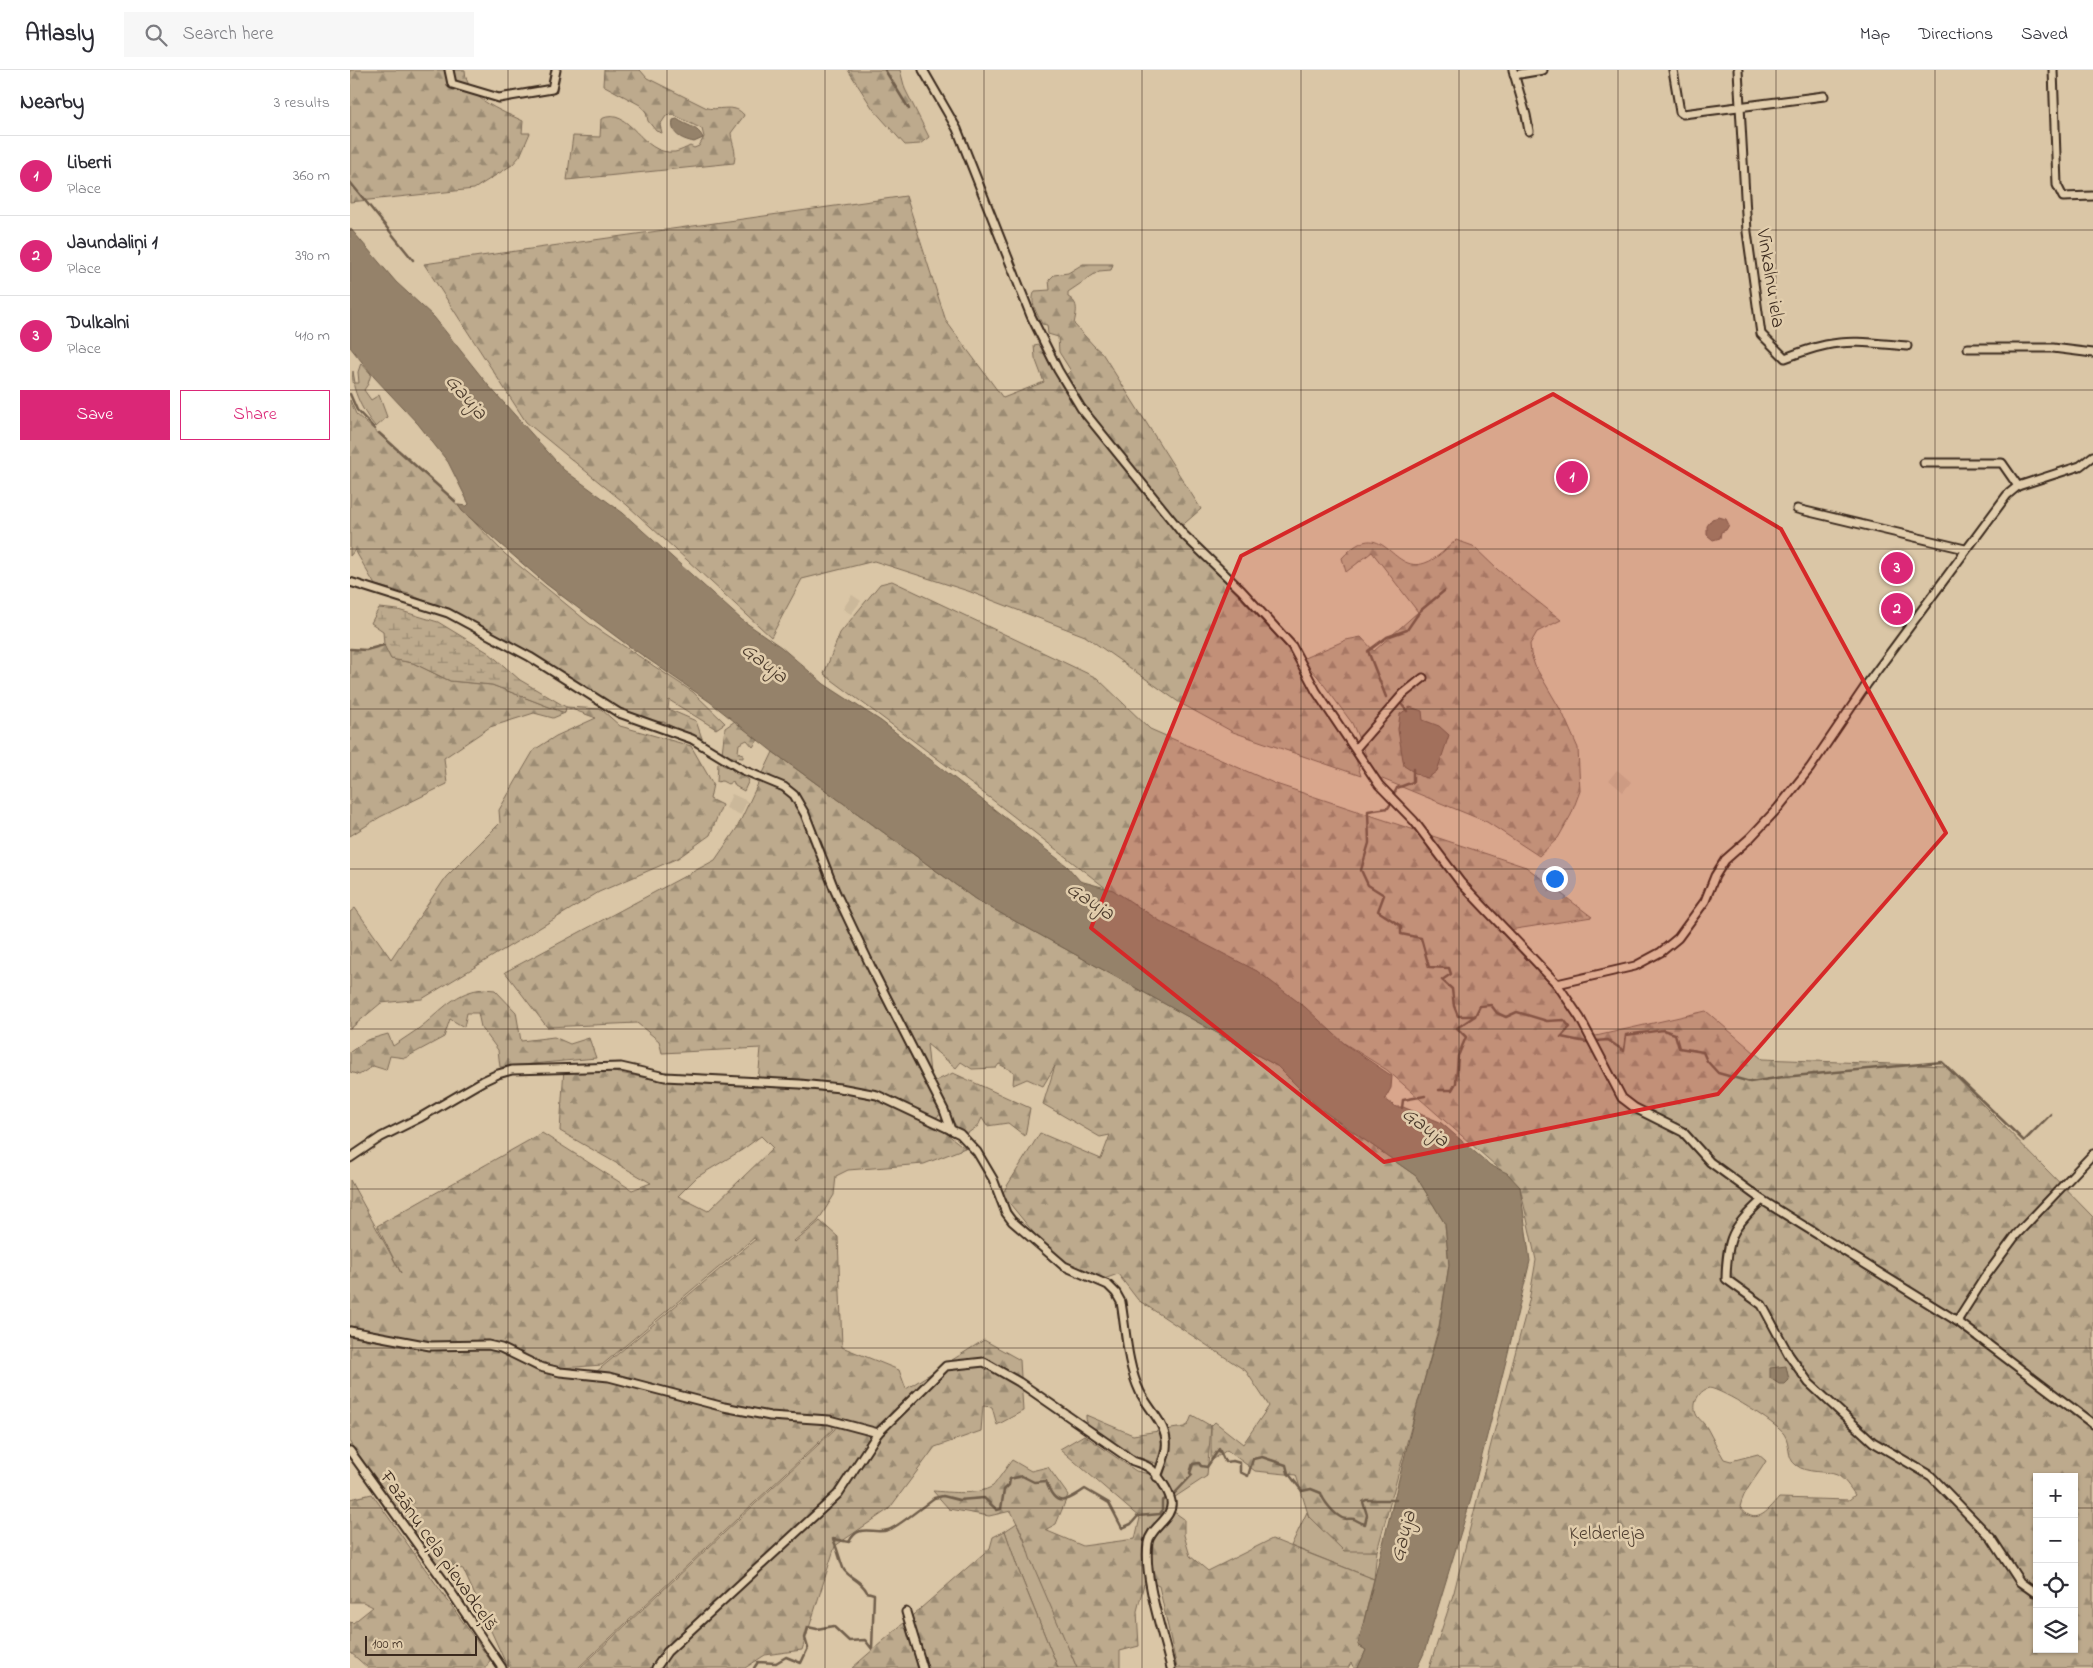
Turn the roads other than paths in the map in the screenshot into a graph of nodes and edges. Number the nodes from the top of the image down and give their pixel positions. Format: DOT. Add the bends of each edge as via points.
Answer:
graph roads {
  1 [pos="449,70"];
  2 [pos="556,70"];
  3 [pos="923,70"];
  4 [pos="1543,70"];
  5 [pos="1673,70"];
  6 [pos="1738,70"];
  7 [pos="2053,70"];
  8 [pos="1514,72"];
  9 [pos="1824,96"];
  10 [pos="1739,108"];
  11 [pos="1529,131"];
  12 [pos="2093,196"];
  13 [pos="1908,346"];
  14 [pos="1968,348"];
  15 [pos="2093,353"];
  16 [pos="2093,456"];
  17 [pos="1924,463"];
  18 [pos="2018,486"];
  19 [pos="1797,509"];
  20 [pos="1965,549"];
  21 [pos="350,582"];
  22 [pos="1423,678"];
  23 [pos="1356,748"];
  24 [pos="1557,984"];
  25 [pos="951,1130"];
  26 [pos="2093,1154"];
  27 [pos="350,1158"];
  28 [pos="1762,1200"];
  29 [pos="1957,1322"];
  30 [pos="350,1331"];
  31 [pos="2093,1424"];
  32 [pos="878,1433"];
  33 [pos="350,1451"];
  34 [pos="1157,1477"];
  35 [pos="2033,1591"];
  36 [pos="906,1612"];
  37 [pos="502,1668"];
  38 [pos="656,1668"];
  39 [pos="923,1668"];
  40 [pos="1171,1668"];
  1 -- 2 [label="street" via="452,84 499,98 552,89"];
  3 -- 23 [label="street" via="960,134 1031,316 1081,408 1183,534 1241,590 1292,646 1316,691"];
  4 -- 8 [label="street"];
  5 -- 10 [label="street" via="1683,114"];
  6 -- 10 [label="street, Vīnkalnu iela"];
  7 -- 12 [label="street" via="2057,186 2063,197"];
  8 -- 11 [label="street"];
  9 -- 10 [label="street"];
  10 -- 13 [label="street, Vīnkalnu iela" via="1748,232 1761,334 1785,358 1841,343"];
  14 -- 15 [label="street" via="2053,348"];
  16 -- 18 [label="street" via="2069,471"];
  17 -- 18 [label="street" via="2002,463"];
  18 -- 20 [label="street" via="2007,495"];
  19 -- 20 [label="street"];
  20 -- 24 [label="street" via="1810,768 1778,808 1725,860 1705,901 1678,938 1635,966"];
  21 -- 25 [label="street" via="448,613 530,657 619,713 692,739 743,770 794,794 843,908"];
  22 -- 23 [label="street" via="1403,694"];
  23 -- 24 [label="street" via="1379,785 1414,821 1461,883"];
  24 -- 28 [label="street" via="1580,1018 1622,1098 1683,1132 1710,1162"];
  25 -- 27 [label="street" via="877,1095 840,1088 665,1077 621,1066 564,1067 512,1070 483,1080"];
  25 -- 34 [label="street" via="960,1134 978,1152 1012,1221 1064,1266 1102,1281 1116,1293 1121,1302 1136,1382 1165,1432 1166,1450"];
  26 -- 29 [label="street" via="2016,1235 1985,1276"];
  28 -- 29 [label="street"];
  28 -- 35 [label="street" via="1740,1221 1727,1248 1726,1278 1762,1305 1789,1355 1809,1383 1873,1442 1931,1476 1992,1539 2020,1582"];
  29 -- 31 [label="street"];
  30 -- 32 [label="street" via="430,1346 488,1345 560,1372 609,1377 724,1407 770,1416 829,1420"];
  32 -- 34 [label="street" via="946,1366 984,1362 1019,1382 1133,1461 1149,1467"];
  32 -- 38 [label="street" via="838,1494 667,1652"];
  33 -- 37 [label="street, Fazānu ceļa pievadceļš"];
  34 -- 40 [label="street" via="1171,1501 1168,1516 1154,1528 1148,1542 1147,1571"];
  36 -- 39 [label="street"];
}
